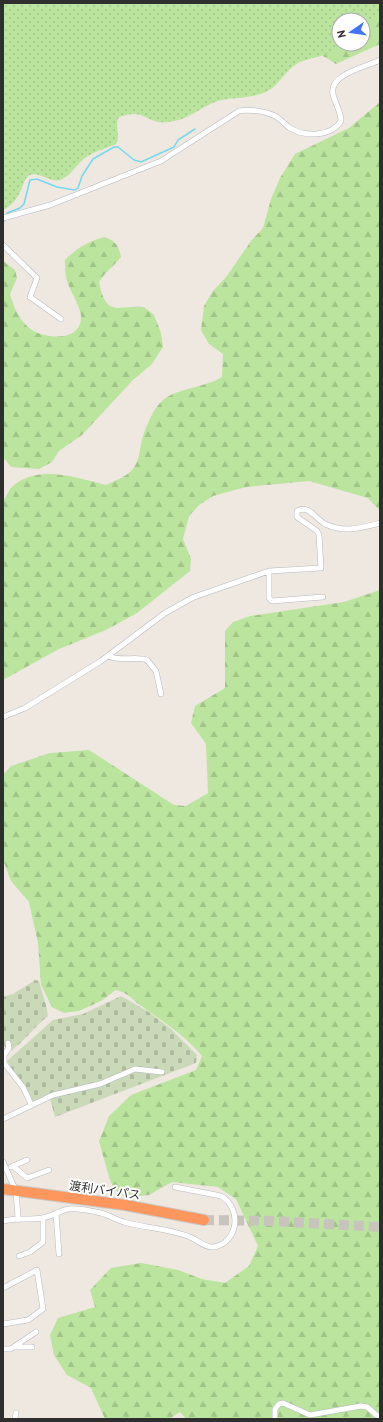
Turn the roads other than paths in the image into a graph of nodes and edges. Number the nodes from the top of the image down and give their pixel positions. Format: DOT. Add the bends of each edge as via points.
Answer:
graph roads {
  1 [pos="380,60"];
  2 [pos="3,218"];
  3 [pos="3,245"];
  4 [pos="61,319"];
  5 [pos="380,523"];
  6 [pos="269,571"];
  7 [pos="324,597"];
  8 [pos="108,656"];
  9 [pos="160,694"];
  10 [pos="3,718"];
  11 [pos="8,1043"];
  12 [pos="162,1072"];
  13 [pos="31,1104"];
  14 [pos="3,1119"];
  15 [pos="27,1160"];
  16 [pos="4,1165"];
  17 [pos="13,1166"];
  18 [pos="49,1170"];
  19 [pos="175,1187"];
  20 [pos="3,1189"];
  21 [pos="16,1191"];
  22 [pos="56,1213"];
  23 [pos="18,1218"];
  24 [pos="43,1218"];
  25 [pos="204,1220"];
  26 [pos="3,1221"];
  27 [pos="59,1254"];
  28 [pos="18,1256"];
  29 [pos="3,1288"];
  30 [pos="3,1324"];
  31 [pos="36,1332"];
  32 [pos="14,1346"];
  33 [pos="32,1347"];
  34 [pos="3,1349"];
  35 [pos="380,1418"];
  36 [pos="275,1419"];
  1 -- 2 [label="street" via="341,76 334,82 333,95 340,110 341,121 327,131 306,135 268,114 239,111 161,162 50,205"];
  3 -- 4 [label="street" via="37,278 30,297"];
  5 -- 6 [label="street" via="355,529 336,528 305,509 300,509 297,511 297,517 319,535 321,568"];
  6 -- 7 [label="street" via="269,598 272,601"];
  6 -- 8 [label="street" via="184,602"];
  8 -- 9 [label="street" via="117,660 147,660 156,671"];
  8 -- 10 [label="street" via="25,708"];
  11 -- 13 [label="street" via="4,1063 23,1086"];
  12 -- 13 [label="street" via="135,1070 100,1084 53,1095"];
  13 -- 14 [label="street"];
  15 -- 17 [label="street"];
  16 -- 17 [label="street"];
  16 -- 21 [label="street"];
  17 -- 18 [label="street" via="27,1178"];
  19 -- 22 [label="street" via="221,1196 227,1200 233,1208 235,1219 232,1234 219,1244 206,1246 185,1235 124,1222 101,1213 69,1209"];
  20 -- 21 [label="highway, 渡利バイパス"];
  21 -- 23 [label="street"];
  21 -- 25 [label="highway, 渡利バイパス" via="125,1205"];
  22 -- 24 [label="street"];
  22 -- 27 [label="street"];
  23 -- 24 [label="street"];
  23 -- 26 [label="street"];
  24 -- 28 [label="street" via="42,1242 30,1252"];
  29 -- 30 [label="street" via="36,1270 43,1309 28,1320"];
  31 -- 32 [label="street"];
  32 -- 33 [label="street"];
  32 -- 34 [label="street"];
  35 -- 36 [label="street" via="367,1407 361,1406 310,1415 283,1403 275,1409"];
}
